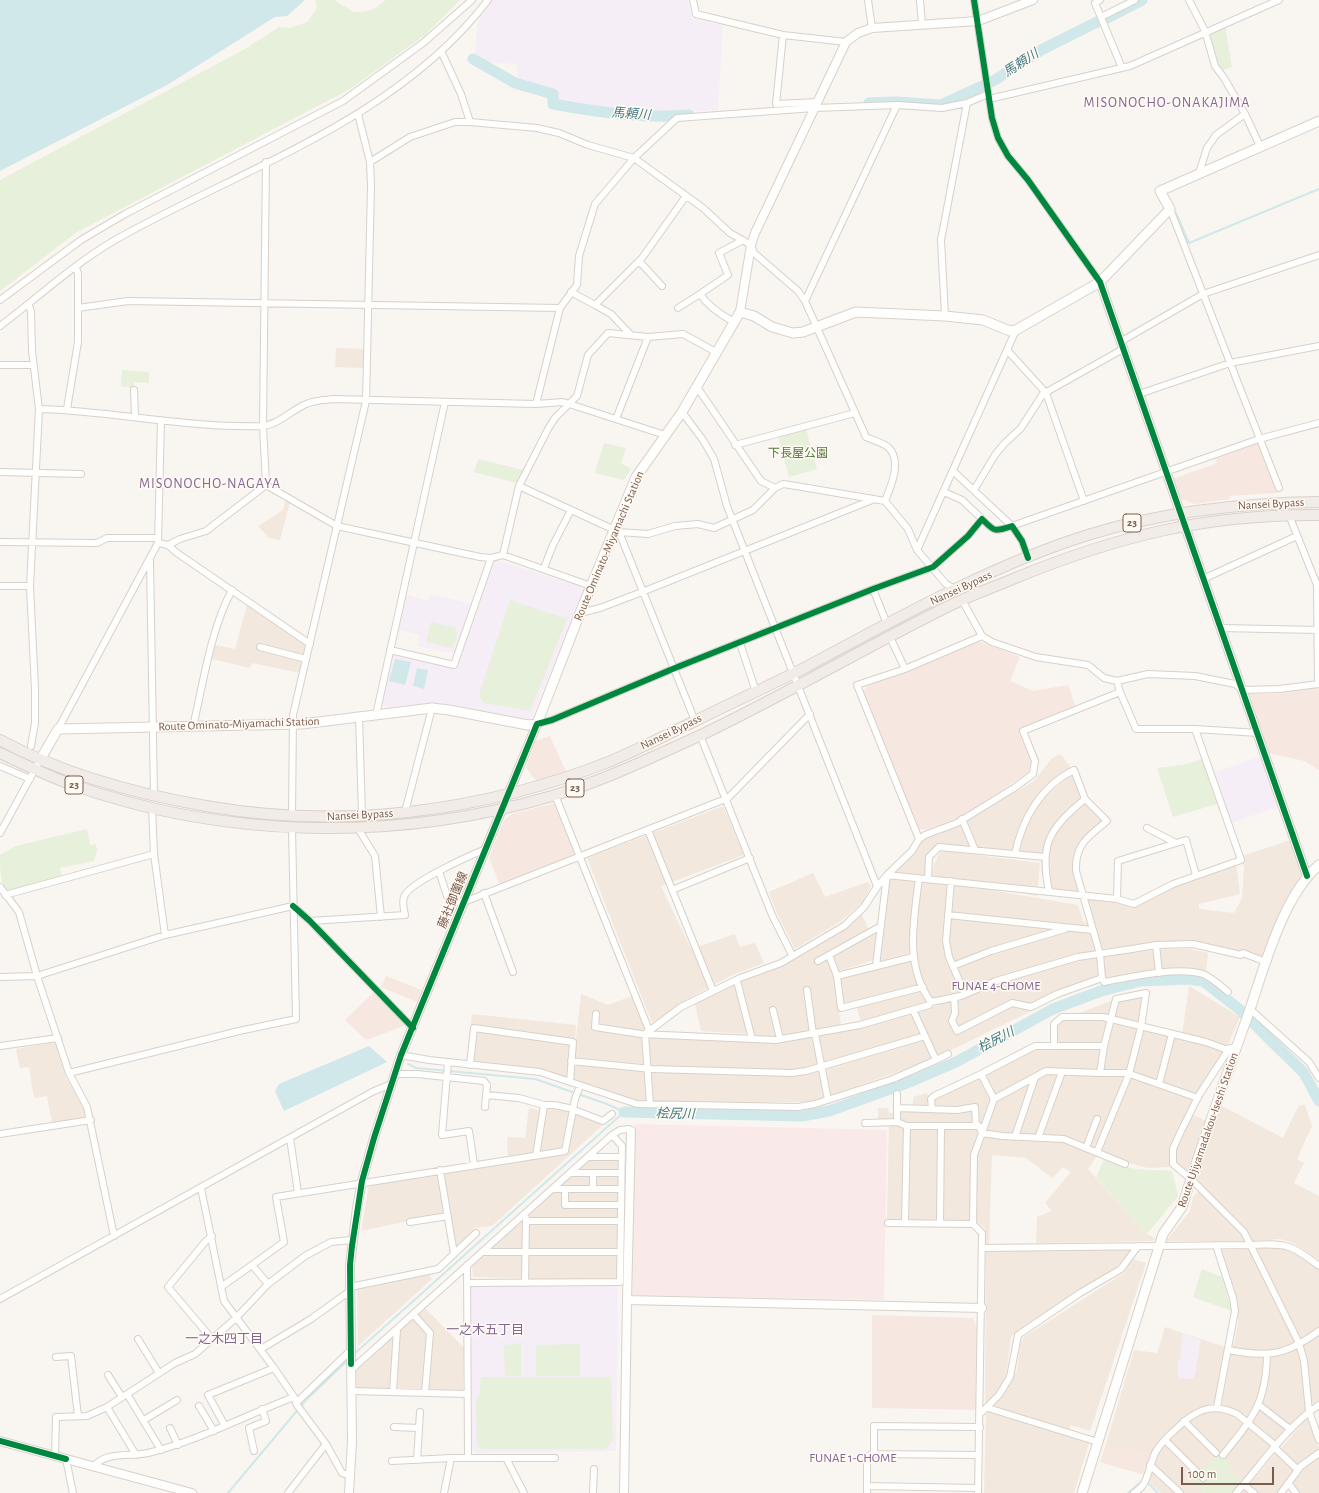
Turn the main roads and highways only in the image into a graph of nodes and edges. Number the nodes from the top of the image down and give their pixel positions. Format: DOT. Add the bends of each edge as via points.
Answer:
graph roads {
  1 [pos="1319,121"];
  2 [pos="1319,502"];
  3 [pos="1319,515"];
  4 [pos="0,740"];
  5 [pos="0,753"];
  6 [pos="40,760"];
  7 [pos="1319,865"];
  8 [pos="1082,1493"];
  1 -- 6 [label="main road, Route Ominato-Miyamachi Station" via="1160,191 1170,209 1100,282 1016,330 1010,331 983,320 856,312 803,332 793,333 772,327 754,316 740,312 682,412 636,477 617,531 591,586 537,724 528,725 432,708 292,724 58,729"];
  2 -- 6 [label="highway, Nansei Bypass / 23" via="1258,503 1179,512 1089,535 955,589 756,692 612,760 562,778 475,802 362,815 292,816 231,811 154,796"];
  3 -- 5 [label="highway, Nansei Bypass / 23" via="1245,517 1184,525 1103,545 1059,560 962,600 700,735 608,776 555,795 477,815 408,824 357,827 292,828 218,820 152,808 91,791 35,770"];
  4 -- 6 [label="highway, Nansei Bypass / 23"];
  7 -- 8 [label="main road, Route Ujiyamadakou-Iseshi Station" via="1307,876 1293,899 1266,962 1243,1029 1233,1048 1182,1207 1166,1229 1159,1246"];
}
